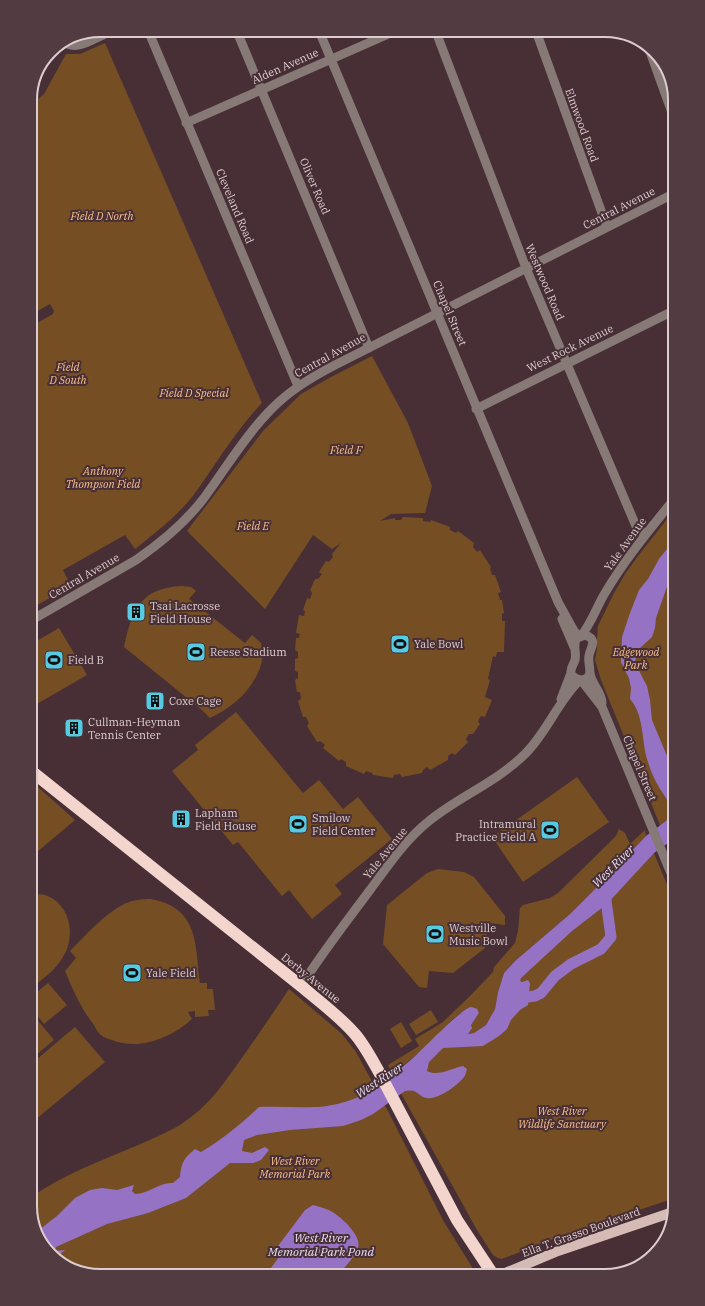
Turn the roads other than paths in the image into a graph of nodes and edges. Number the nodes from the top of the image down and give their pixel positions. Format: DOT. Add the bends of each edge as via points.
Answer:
graph roads {
  1 [pos="97,37"];
  2 [pos="151,37"];
  3 [pos="239,37"];
  4 [pos="322,37"];
  5 [pos="382,37"];
  6 [pos="438,37"];
  7 [pos="538,37"];
  8 [pos="69,45"];
  9 [pos="331,59"];
  10 [pos="658,67"];
  11 [pos="261,90"];
  12 [pos="668,97"];
  13 [pos="186,123"];
  14 [pos="668,196"];
  15 [pos="607,227"];
  16 [pos="526,268"];
  17 [pos="437,313"];
  18 [pos="668,313"];
  19 [pos="369,348"];
  20 [pos="567,363"];
  21 [pos="298,386"];
  22 [pos="476,408"];
  23 [pos="668,507"];
  24 [pos="645,535"];
  25 [pos="558,602"];
  26 [pos="598,606"];
  27 [pos="37,617"];
  28 [pos="580,636"];
  29 [pos="591,639"];
  30 [pos="574,647"];
  31 [pos="571,673"];
  32 [pos="590,673"];
  33 [pos="581,680"];
  34 [pos="560,706"];
  35 [pos="602,707"];
  36 [pos="37,776"];
  37 [pos="668,866"];
  38 [pos="301,986"];
  39 [pos="667,1214"];
  40 [pos="489,1269"];
  41 [pos="515,1269"];
  1 -- 8 [label="street" via="76,46"];
  2 -- 13 [label="street, Cleveland Road"];
  3 -- 11 [label="street, Oliver Road"];
  4 -- 9 [label="street, Chapel Street"];
  5 -- 9 [label="street, Alden Avenue"];
  6 -- 16 [label="street, Westwood Road"];
  7 -- 15 [label="street, Elmwood Road"];
  9 -- 11 [label="street, Alden Avenue"];
  9 -- 17 [label="street, Chapel Street"];
  10 -- 12 [label="street"];
  11 -- 13 [label="street, Alden Avenue"];
  11 -- 19 [label="street, Oliver Road"];
  13 -- 21 [label="street, Cleveland Road"];
  14 -- 15 [label="street, Central Avenue"];
  15 -- 16 [label="street, Central Avenue"];
  16 -- 17 [label="street, Central Avenue"];
  16 -- 20 [label="street, Westwood Road"];
  17 -- 19 [label="street, Central Avenue"];
  17 -- 22 [label="street, Chapel Street"];
  18 -- 20 [label="street, West Rock Avenue"];
  19 -- 21 [label="street, Central Avenue"];
  20 -- 22 [label="street, West Rock Avenue"];
  20 -- 24 [label="street, Westwood Road" via="636,526"];
  21 -- 27 [label="street, Central Avenue" via="258,423 204,498 175,530 136,560"];
  22 -- 25 [label="street, Chapel Street"];
  23 -- 24 [label="street, Yale Avenue"];
  24 -- 26 [label="street, Yale Avenue"];
  25 -- 28 [label="street, Chapel Street" via="574,631"];
  25 -- 30 [label="street, Chapel Street" via="562,620"];
  26 -- 28 [label="street, Yale Avenue"];
  26 -- 29 [label="street, Yale Avenue"];
  28 -- 29 [label="street"];
  28 -- 30 [label="street, Yale Avenue"];
  29 -- 32 [label="street, Yale Avenue" via="593,646 589,656"];
  30 -- 31 [label="street, Yale Avenue" via="576,656"];
  31 -- 33 [label="street, Chapel Street"];
  31 -- 34 [label="street, Yale Avenue" via="562,693"];
  32 -- 33 [label="street, Yale Avenue" via="587,678"];
  32 -- 35 [label="street, Chapel Street" via="591,680 602,698"];
  33 -- 34 [label="street, Yale Avenue"];
  33 -- 35 [label="street, Chapel Street"];
  34 -- 38 [label="street, Yale Avenue" via="534,745 515,764 445,809 408,840"];
  35 -- 37 [label="street, Chapel Street"];
  36 -- 38 [label="highway, Derby Avenue"];
  38 -- 40 [label="highway, Derby Avenue" via="334,1013 367,1051 457,1220"];
  39 -- 41 [label="main road, Ella T. Grasso Boulevard" via="558,1251"];
}
